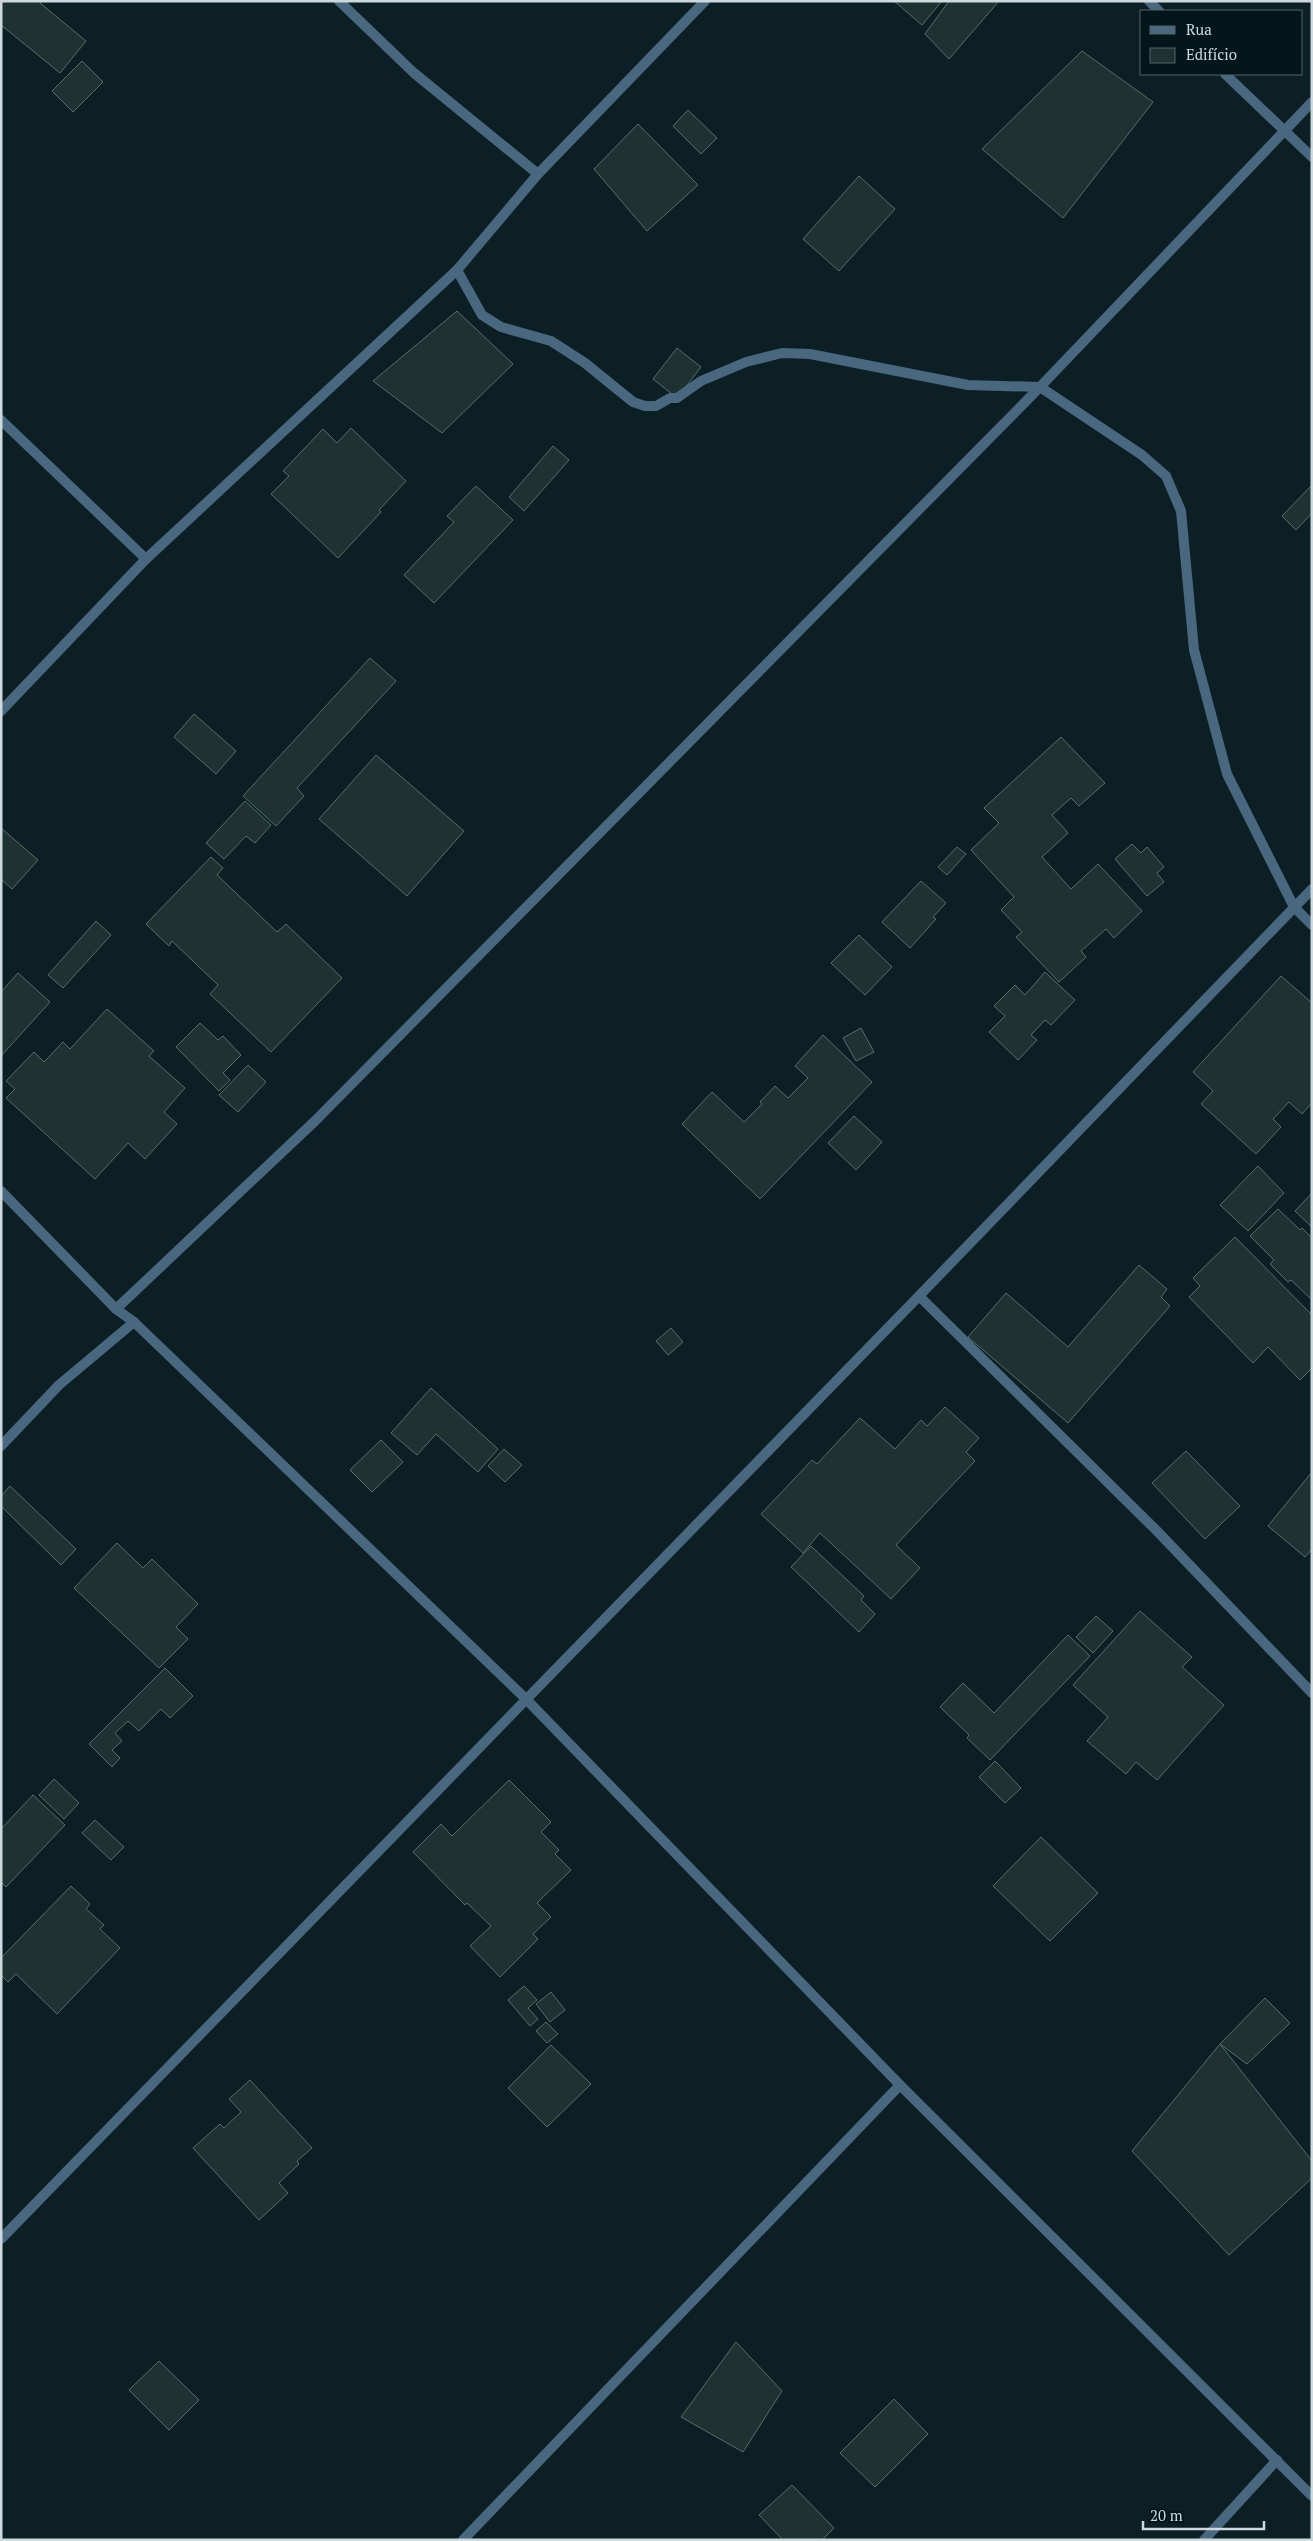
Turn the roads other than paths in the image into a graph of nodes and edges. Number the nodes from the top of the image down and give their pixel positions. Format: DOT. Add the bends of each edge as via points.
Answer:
graph roads {
  1 [pos="340,1"];
  2 [pos="704,1"];
  3 [pos="1149,1"];
  4 [pos="1158,10"];
  5 [pos="1226,75"];
  6 [pos="1312,102"];
  7 [pos="1285,130"];
  8 [pos="1312,157"];
  9 [pos="538,174"];
  10 [pos="457,270"];
  11 [pos="1040,387"];
  12 [pos="1,420"];
  13 [pos="146,559"];
  14 [pos="1,711"];
  15 [pos="1312,888"];
  16 [pos="1294,907"];
  17 [pos="1312,925"];
  18 [pos="1,1191"];
  19 [pos="919,1296"];
  20 [pos="116,1309"];
  21 [pos="134,1322"];
  22 [pos="1,1446"];
  23 [pos="1312,1693"];
  24 [pos="526,1699"];
  25 [pos="900,2085"];
  26 [pos="1,2239"];
  27 [pos="1277,2460"];
  28 [pos="1312,2496"];
  29 [pos="462,2540"];
  30 [pos="1204,2540"];
  1 -- 9 [label="street" via="414,73"];
  2 -- 9 [label="street"];
  3 -- 4 [label="street"];
  5 -- 7 [label="street"];
  6 -- 7 [label="street"];
  7 -- 8 [label="street"];
  7 -- 11 [label="street"];
  9 -- 10 [label="street"];
  10 -- 11 [label="street" via="482,315 501,327 551,341 585,363 627,398 645,406 656,406 677,398 701,380 746,362 782,353 810,354 968,385"];
  10 -- 13 [label="street"];
  11 -- 16 [label="street" via="1142,455 1166,476 1181,511 1194,650 1227,774"];
  11 -- 20 [label="street" via="315,1121"];
  12 -- 13 [label="street"];
  13 -- 14 [label="street"];
  15 -- 16 [label="street"];
  16 -- 17 [label="street"];
  16 -- 19 [label="street"];
  18 -- 20 [label="street"];
  19 -- 23 [label="street" via="1158,1532"];
  19 -- 24 [label="street"];
  20 -- 21 [label="street"];
  21 -- 22 [label="street" via="59,1385"];
  21 -- 24 [label="street"];
  24 -- 25 [label="street"];
  24 -- 26 [label="street"];
  25 -- 27 [label="street"];
  25 -- 29 [label="street"];
  27 -- 28 [label="street"];
  27 -- 30 [label="street"];
}
